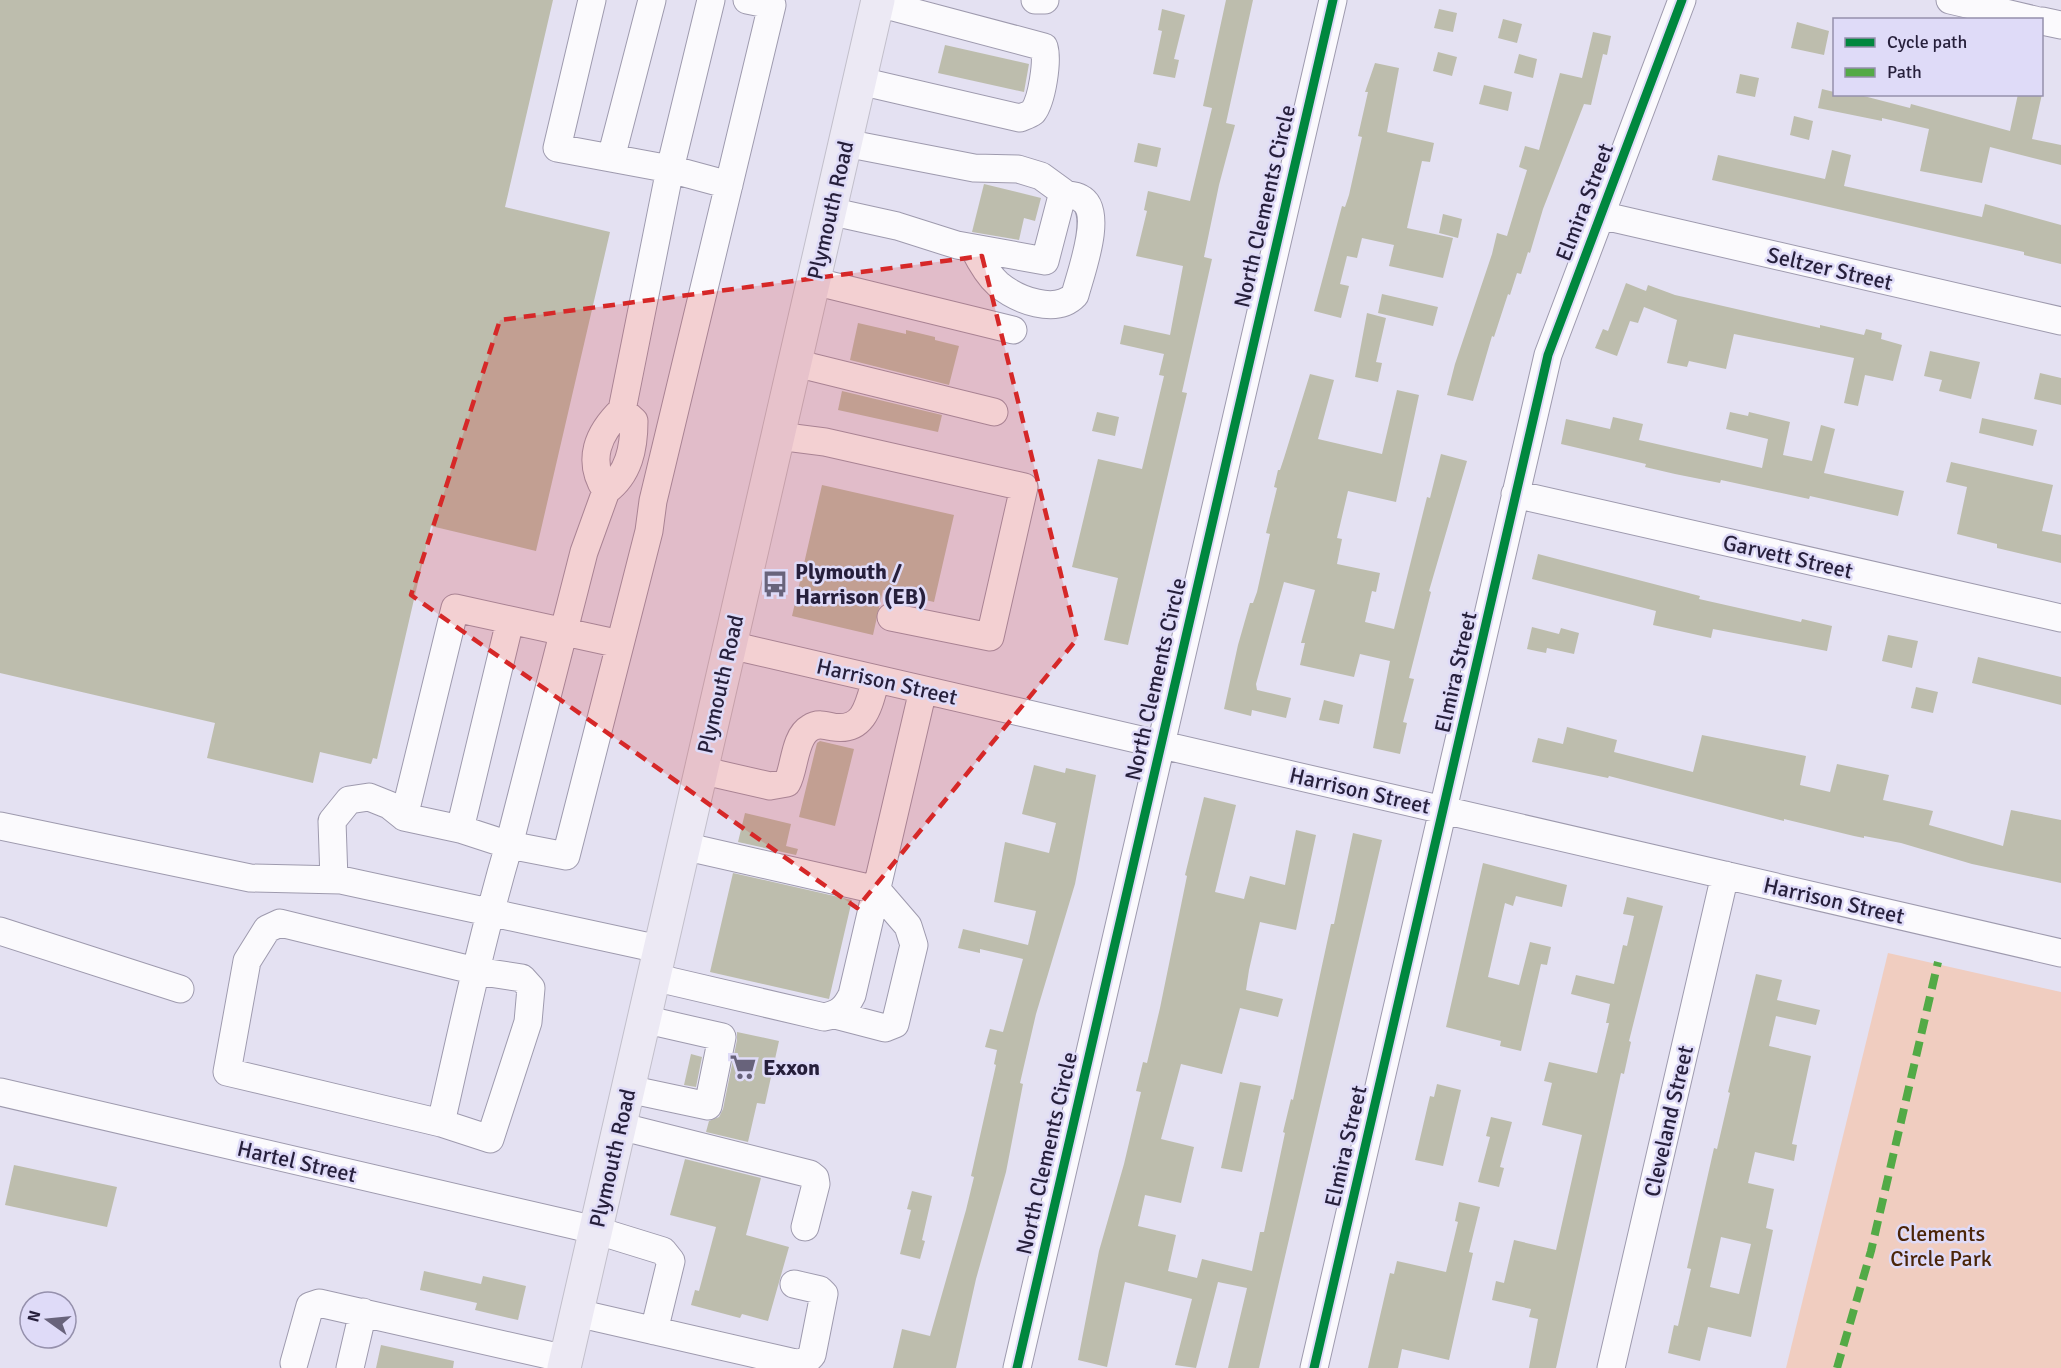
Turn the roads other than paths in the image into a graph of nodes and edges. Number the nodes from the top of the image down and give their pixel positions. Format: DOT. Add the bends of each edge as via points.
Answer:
graph roads {
  1 [pos="592,0"];
  2 [pos="652,0"];
  3 [pos="711,0"];
  4 [pos="747,0"];
  5 [pos="1035,0"];
  6 [pos="1045,0"];
  7 [pos="1333,0"];
  8 [pos="1682,0"];
  9 [pos="1950,0"];
  10 [pos="878,2"];
  11 [pos="2026,18"];
  12 [pos="2043,21"];
  13 [pos="2061,26"];
  14 [pos="860,81"];
  15 [pos="845,143"];
  16 [pos="611,158"];
  17 [pos="670,169"];
  18 [pos="729,185"];
  19 [pos="1062,194"];
  20 [pos="829,211"];
  21 [pos="1600,215"];
  22 [pos="974,249"];
  23 [pos="813,281"];
  24 [pos="2061,321"];
  25 [pos="1013,330"];
  26 [pos="795,363"];
  27 [pos="994,412"];
  28 [pos="778,436"];
  29 [pos="1515,494"];
  30 [pos="891,617"];
  31 [pos="2061,618"];
  32 [pos="510,621"];
  33 [pos="563,632"];
  34 [pos="620,644"];
  35 [pos="729,645"];
  36 [pos="876,679"];
  37 [pos="923,690"];
  38 [pos="1161,744"];
  39 [pos="700,770"];
  40 [pos="1443,810"];
  41 [pos="404,817"];
  42 [pos="0,826"];
  43 [pos="460,829"];
  44 [pos="510,845"];
  45 [pos="683,846"];
  46 [pos="1725,875"];
  47 [pos="334,880"];
  48 [pos="877,890"];
  49 [pos="489,912"];
  50 [pos="0,931"];
  51 [pos="2061,953"];
  52 [pos="656,963"];
  53 [pos="476,971"];
  54 [pos="180,989"];
  55 [pos="835,1015"];
  56 [pos="643,1019"];
  57 [pos="628,1089"];
  58 [pos="0,1092"];
  59 [pos="441,1123"];
  60 [pos="619,1126"];
  61 [pos="805,1227"];
  62 [pos="595,1230"];
  63 [pos="794,1284"];
  64 [pos="363,1312"];
  65 [pos="577,1313"];
  66 [pos="654,1331"];
  67 [pos="294,1363"];
  68 [pos="565,1364"];
  69 [pos="350,1368"];
  70 [pos="1017,1368"];
  71 [pos="1314,1368"];
  72 [pos="1611,1368"];
  1 -- 16 [label="street" via="557,148"];
  2 -- 16 [label="street"];
  3 -- 17 [label="street"];
  4 -- 18 [label="street" via="772,5"];
  5 -- 6 [label="street"];
  7 -- 38 [label="street, North Clements Circle"];
  8 -- 21 [label="street, Elmira Street"];
  9 -- 11 [label="street"];
  10 -- 14 [label="main road, Plymouth Road"];
  10 -- 14 [label="street" via="1044,47 1047,59 1037,105 1031,114 1020,118"];
  12 -- 13 [label="street"];
  14 -- 15 [label="main road, Plymouth Road"];
  15 -- 19 [label="street" via="974,168 1018,169 1041,176"];
  15 -- 20 [label="main road, Plymouth Road"];
  16 -- 17 [label="street"];
  17 -- 18 [label="street"];
  17 -- 33 [label="street" via="622,410 634,421 634,441 619,482 606,491 584,552"];
  18 -- 34 [label="street"];
  19 -- 22 [label="street" via="1045,261"];
  19 -- 22 [label="street" via="1086,202 1093,224 1075,295 1070,300 1054,305 1017,297 996,282"];
  20 -- 22 [label="street"];
  20 -- 23 [label="main road, Plymouth Road"];
  21 -- 24 [label="street, Seltzer Street"];
  21 -- 29 [label="street, Elmira Street" via="1548,355"];
  23 -- 25 [label="street"];
  23 -- 26 [label="main road, Plymouth Road"];
  26 -- 27 [label="street"];
  26 -- 28 [label="main road, Plymouth Road"];
  28 -- 30 [label="street" via="825,442 1024,486 990,637"];
  28 -- 35 [label="main road, Plymouth Road"];
  29 -- 31 [label="street, Garvett Street"];
  29 -- 40 [label="street, Elmira Street"];
  32 -- 33 [label="street"];
  32 -- 41 [label="street" via="455,609"];
  32 -- 43 [label="street"];
  33 -- 34 [label="street"];
  33 -- 44 [label="street"];
  34 -- 44 [label="street" via="566,856"];
  35 -- 36 [label="street, Harrison Street"];
  35 -- 39 [label="main road, Plymouth Road"];
  36 -- 37 [label="street, Harrison Street"];
  36 -- 39 [label="street" via="866,713 853,726 821,725 810,727 804,734 787,783 770,786"];
  37 -- 38 [label="street, Harrison Street"];
  37 -- 48 [label="street"];
  38 -- 40 [label="street, Harrison Street"];
  38 -- 70 [label="street, North Clements Circle"];
  39 -- 45 [label="main road, Plymouth Road"];
  40 -- 46 [label="street, Harrison Street"];
  40 -- 71 [label="street, Elmira Street"];
  41 -- 43 [label="street"];
  41 -- 47 [label="street" via="369,797 349,800 332,821"];
  42 -- 47 [label="street" via="250,878"];
  43 -- 44 [label="street"];
  44 -- 49 [label="street"];
  45 -- 48 [label="street"];
  45 -- 52 [label="main road, Plymouth Road"];
  46 -- 51 [label="street, Harrison Street"];
  46 -- 72 [label="street, Cleveland Street"];
  47 -- 49 [label="street"];
  48 -- 55 [label="street" via="852,995 845,1008"];
  48 -- 55 [label="street" via="908,926 914,945 899,1013 895,1024 885,1028"];
  49 -- 52 [label="street"];
  49 -- 53 [label="street"];
  50 -- 54 [label="street"];
  52 -- 55 [label="street" via="824,1017"];
  52 -- 56 [label="main road, Plymouth Road"];
  53 -- 59 [label="street"];
  53 -- 59 [label="street" via="522,978 531,988 528,1022 490,1139"];
  53 -- 59 [label="street" via="280,923 267,928 247,961 227,1072"];
  56 -- 57 [label="main road, Plymouth Road"];
  56 -- 57 [label="street" via="722,1037 708,1106"];
  57 -- 60 [label="main road, Plymouth Road"];
  58 -- 62 [label="street, Hartel Street"];
  60 -- 61 [label="street" via="810,1174 816,1184"];
  60 -- 62 [label="main road, Plymouth Road"];
  62 -- 65 [label="main road, Plymouth Road"];
  62 -- 66 [label="street, Hartel Street" via="668,1254 671,1261"];
  63 -- 66 [label="street" via="825,1294 812,1355 805,1362"];
  64 -- 67 [label="street" via="319,1303 310,1306"];
  64 -- 68 [label="street"];
  64 -- 69 [label="street"];
  65 -- 66 [label="street"];
  65 -- 68 [label="main road, Plymouth Road"];
}
